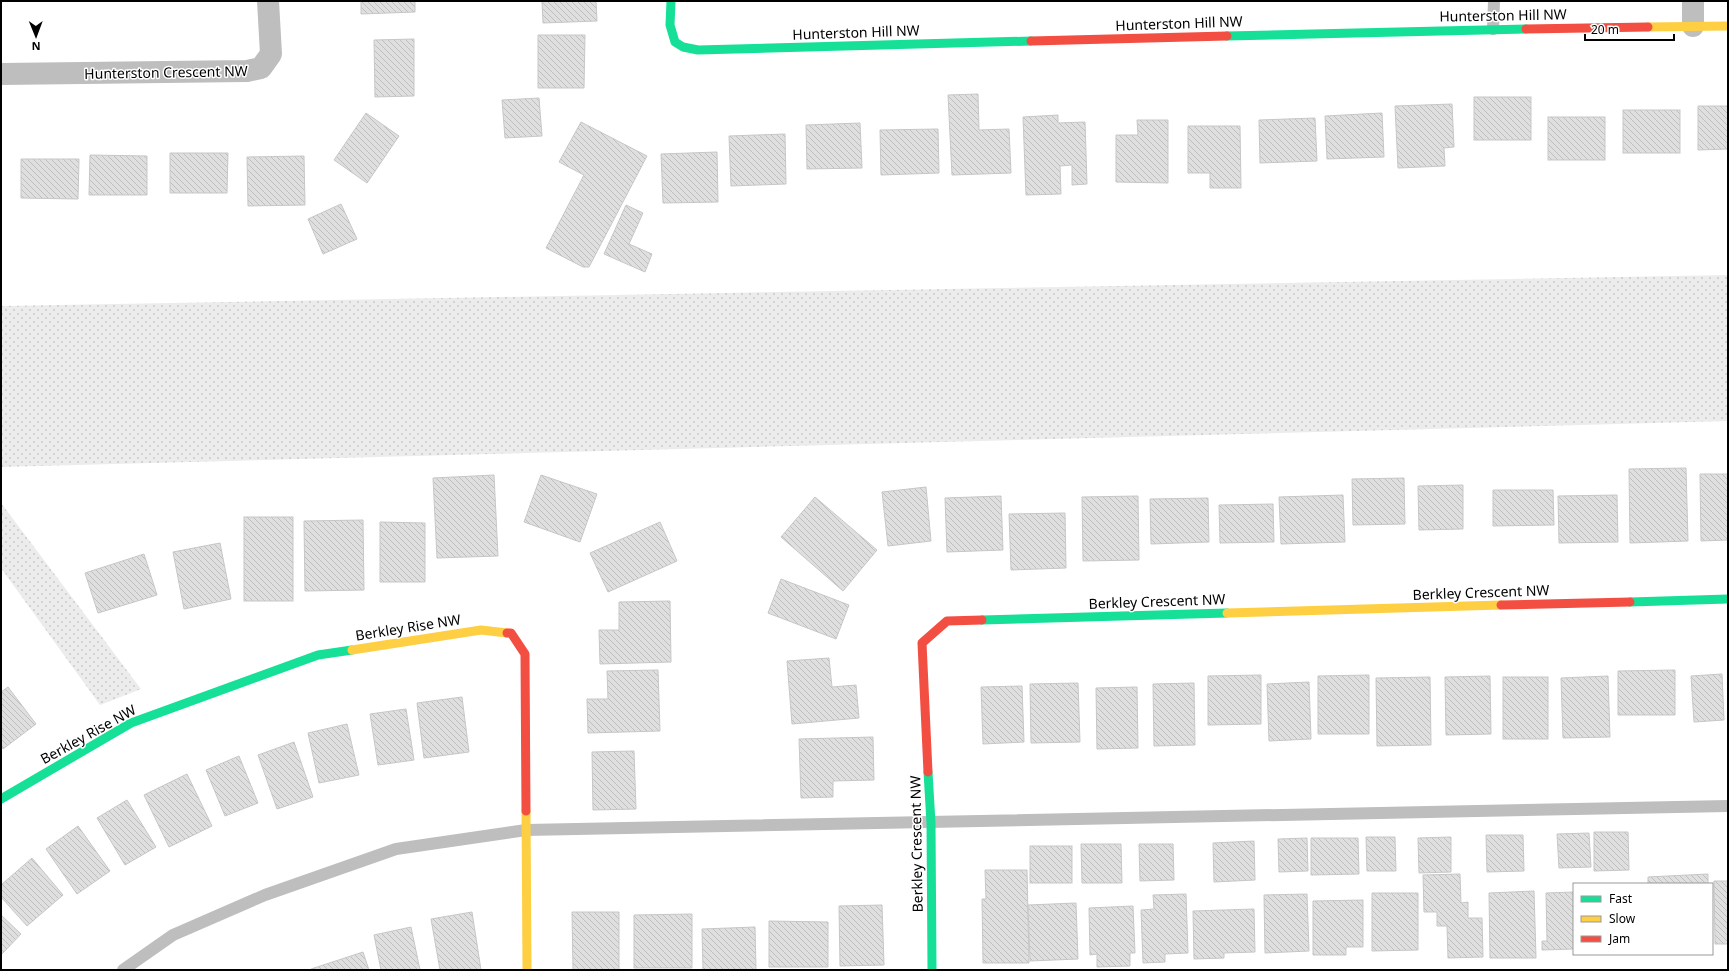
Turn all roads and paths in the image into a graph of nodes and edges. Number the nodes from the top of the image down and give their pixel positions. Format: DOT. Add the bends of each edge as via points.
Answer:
graph roads {
  1 [pos="268,1"];
  2 [pos="671,1"];
  3 [pos="1494,1"];
  4 [pos="1693,1"];
  5 [pos="1693,26"];
  6 [pos="1728,26"];
  7 [pos="1493,29"];
  8 [pos="1,74"];
  9 [pos="1728,599"];
  10 [pos="1,799"];
  11 [pos="1728,806"];
  12 [pos="931,823"];
  13 [pos="526,830"];
  14 [pos="123,970"];
  15 [pos="527,970"];
  16 [pos="932,970"];
  1 -- 8 [label="street, Hunterston Crescent NW" via="271,54 261,68 247,71"];
  2 -- 7 [label="street, Hunterston Hill NW" via="671,33 679,45 698,50"];
  3 -- 7 [label="lane"];
  4 -- 5 [label="street"];
  5 -- 6 [label="street, Hunterston Hill NW"];
  5 -- 7 [label="street, Hunterston Hill NW"];
  9 -- 12 [label="street, Berkley Crescent NW" via="947,621 922,643"];
  10 -- 13 [label="street, Berkley Rise NW" via="131,723 318,655 481,630 511,633 525,654"];
  11 -- 12 [label="lane"];
  12 -- 13 [label="lane"];
  12 -- 16 [label="street, Berkley Crescent NW"];
  13 -- 14 [label="lane" via="396,849 264,895 173,935"];
  13 -- 15 [label="street, Berkley Rise NW"];
}
